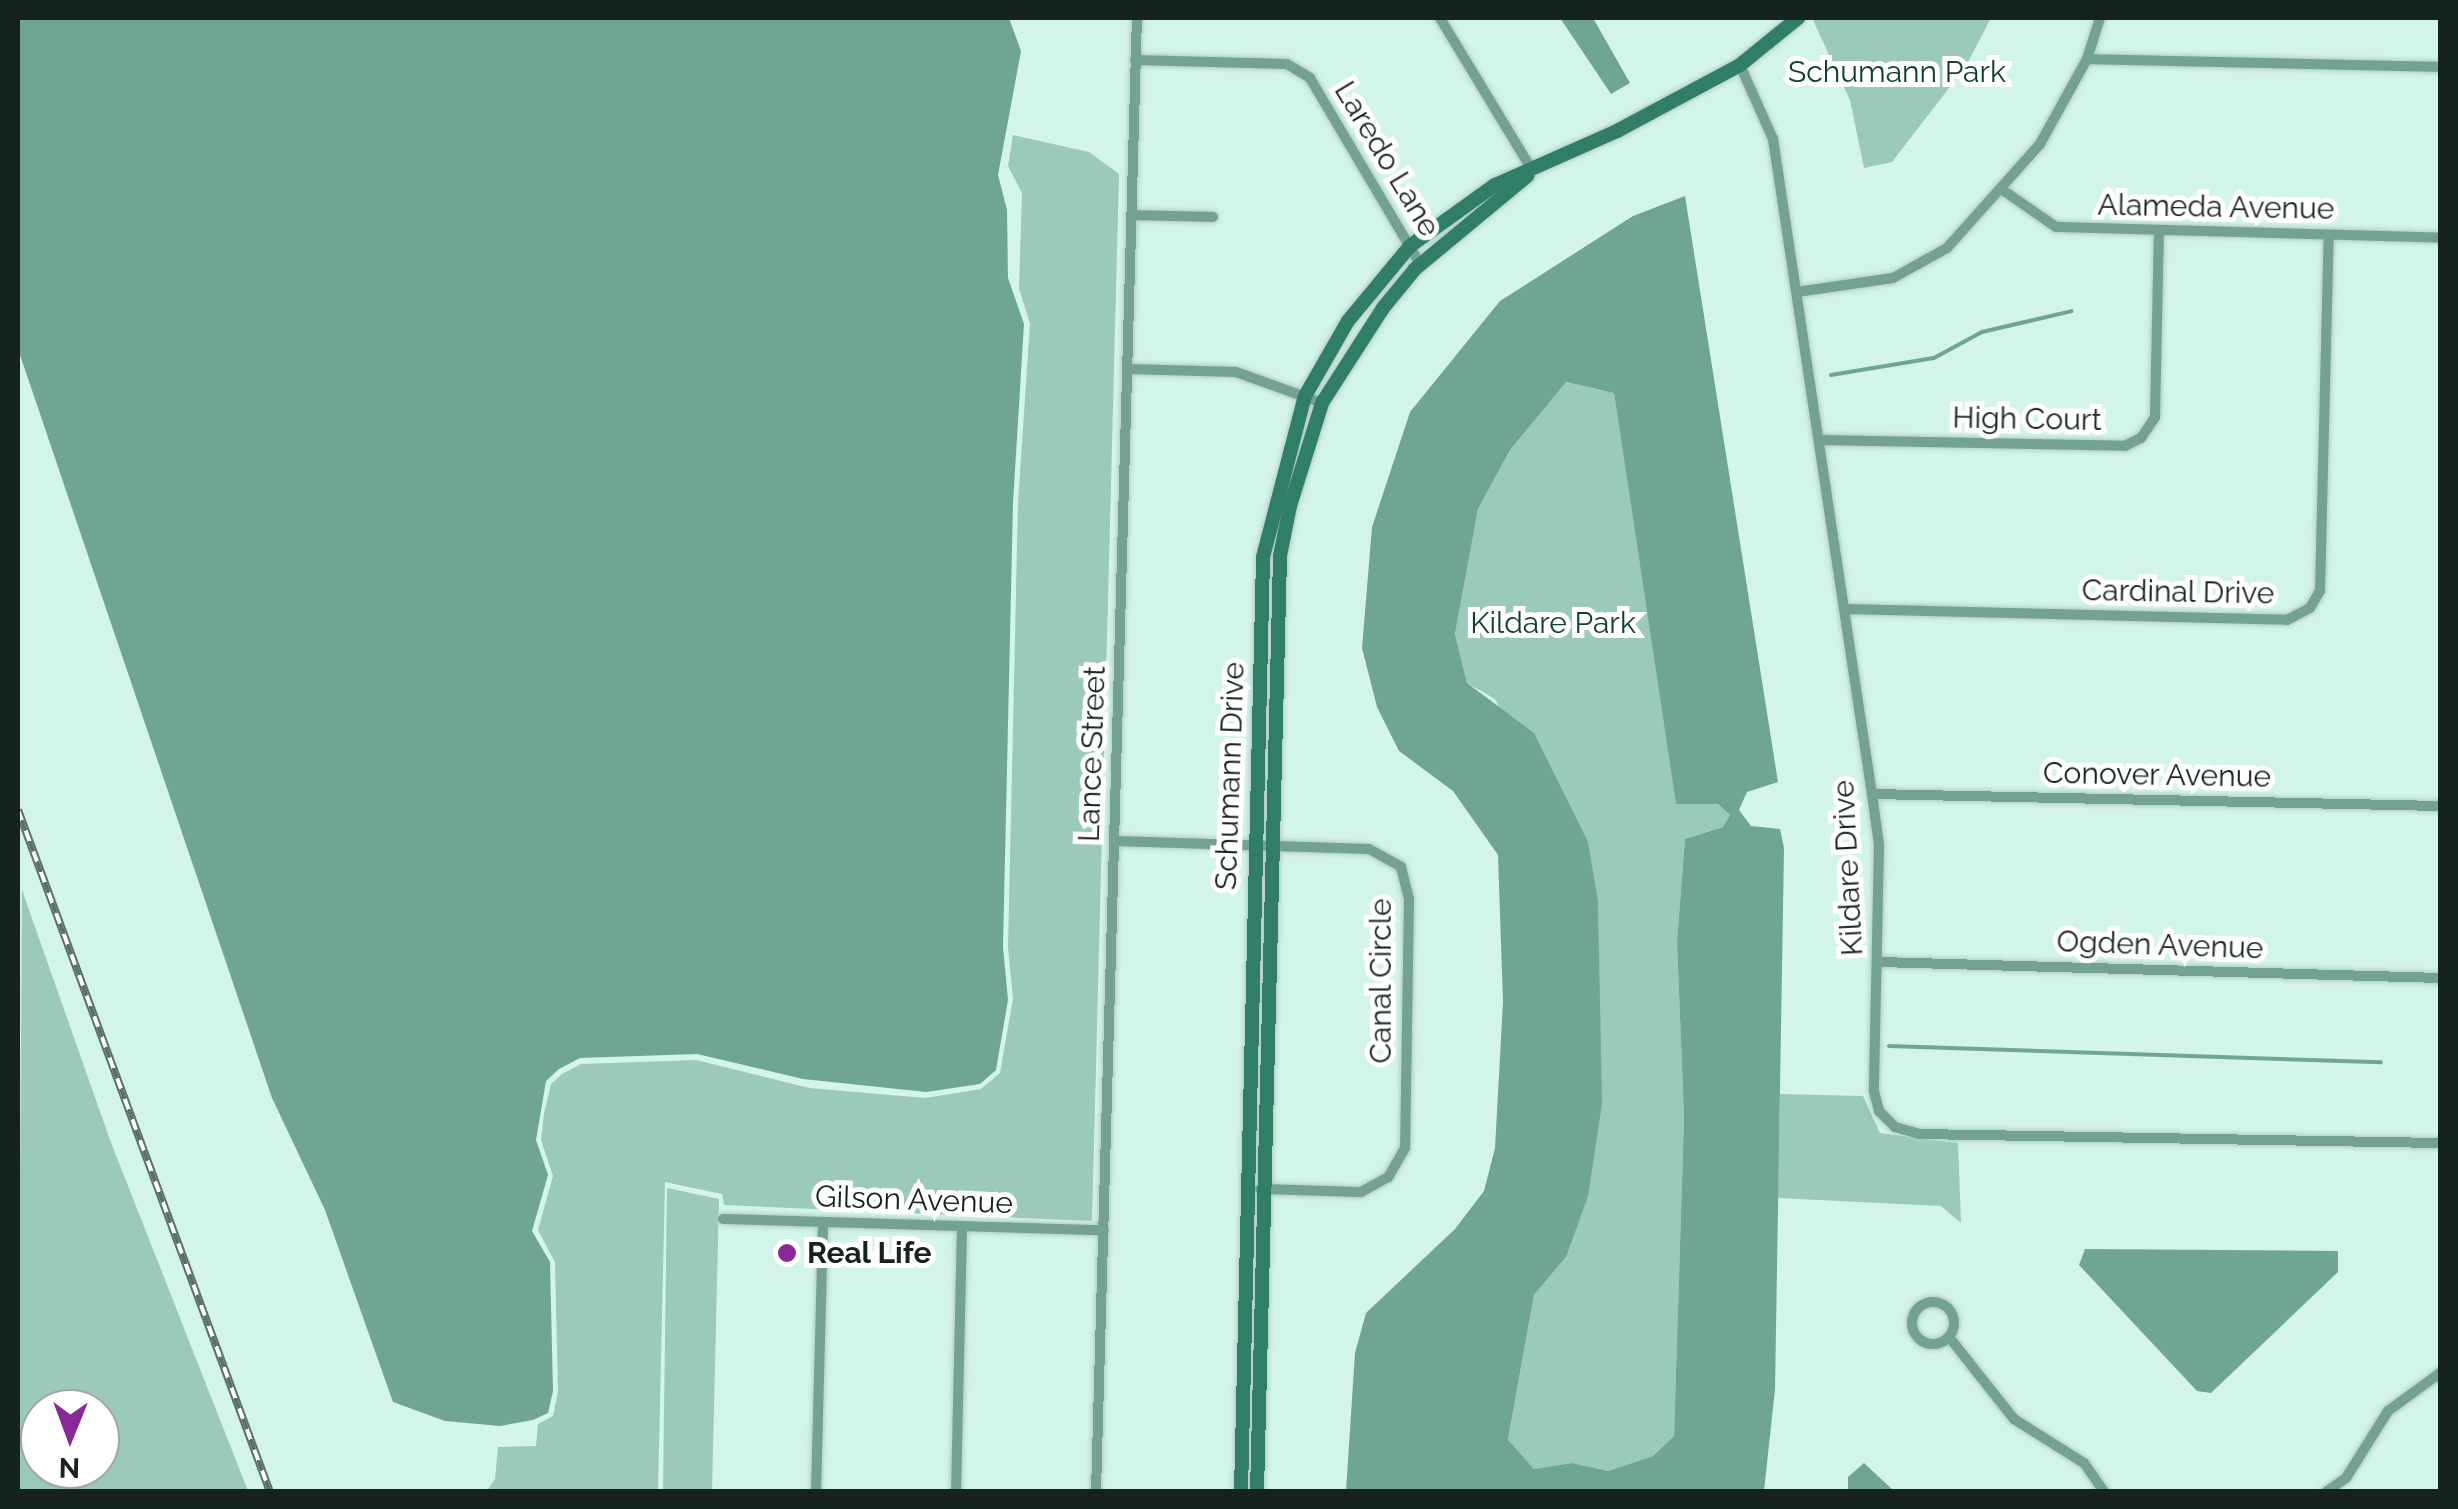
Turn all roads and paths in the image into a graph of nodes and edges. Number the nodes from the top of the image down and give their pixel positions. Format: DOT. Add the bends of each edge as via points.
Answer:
graph roads {
  1 [pos="1137,18"];
  2 [pos="1440,18"];
  3 [pos="1798,18"];
  4 [pos="2100,18"];
  5 [pos="2087,59"];
  6 [pos="1135,60"];
  7 [pos="1740,65"];
  8 [pos="2440,67"];
  9 [pos="1532,170"];
  10 [pos="2004,190"];
  11 [pos="1133,215"];
  12 [pos="1213,217"];
  13 [pos="2158,231"];
  14 [pos="2329,235"];
  15 [pos="2440,238"];
  16 [pos="1410,246"];
  17 [pos="1420,264"];
  18 [pos="1798,292"];
  19 [pos="1128,369"];
  20 [pos="1304,396"];
  21 [pos="1322,403"];
  22 [pos="1820,440"];
  23 [pos="1846,609"];
  24 [pos="1872,794"];
  25 [pos="2440,806"];
  26 [pos="1115,842"];
  27 [pos="1263,846"];
  28 [pos="1879,962"];
  29 [pos="2440,978"];
  30 [pos="2440,1144"];
  31 [pos="1247,1189"];
  32 [pos="1263,1190"];
  33 [pos="723,1219"];
  34 [pos="824,1223"];
  35 [pos="962,1226"];
  36 [pos="1104,1230"];
  37 [pos="1949,1337"];
  38 [pos="2440,1373"];
  39 [pos="816,1492"];
  40 [pos="956,1492"];
  41 [pos="1096,1492"];
  42 [pos="1241,1492"];
  43 [pos="1257,1492"];
  44 [pos="2104,1492"];
  45 [pos="2326,1492"];
  1 -- 6 [label="street, Lance Street"];
  2 -- 9 [label="street"];
  3 -- 7 [label="street, Schumann Drive"];
  4 -- 5 [label="street"];
  5 -- 8 [label="street"];
  5 -- 10 [label="street" via="2040,144"];
  6 -- 11 [label="street, Lance Street"];
  6 -- 16 [label="street, Laredo Lane" via="1287,64 1310,78"];
  7 -- 9 [label="street, Schumann Drive"];
  7 -- 18 [label="street, Kildare Drive" via="1773,139"];
  9 -- 16 [label="street, Schumann Drive" via="1494,185"];
  9 -- 17 [label="street, Schumann Drive"];
  10 -- 13 [label="street, Alameda Avenue" via="2046,225"];
  10 -- 18 [label="street" via="1919,268"];
  11 -- 12 [label="street"];
  11 -- 19 [label="street, Lance Street"];
  13 -- 14 [label="street, Alameda Avenue"];
  13 -- 22 [label="street, High Court" via="2154,417 2141,438 2125,446"];
  14 -- 15 [label="street, Alameda Avenue"];
  14 -- 23 [label="street, Cardinal Drive" via="2320,590 2310,608 2287,620"];
  16 -- 17 [label="street, Laredo Lane"];
  16 -- 20 [label="street, Schumann Drive" via="1348,321"];
  17 -- 21 [label="street, Schumann Drive" via="1356,346"];
  18 -- 22 [label="street, Kildare Drive"];
  19 -- 20 [label="street" via="1236,372"];
  19 -- 26 [label="street, Lance Street"];
  20 -- 21 [label="street"];
  20 -- 27 [label="street, Schumann Drive" via="1263,557"];
  21 -- 27 [label="street, Schumann Drive" via="1280,556"];
  22 -- 23 [label="street, Kildare Drive"];
  23 -- 24 [label="street, Kildare Drive"];
  24 -- 25 [label="street, Conover Avenue"];
  24 -- 28 [label="street, Kildare Drive"];
  26 -- 27 [label="street, Canal Circle"];
  26 -- 36 [label="street, Lance Street"];
  27 -- 31 [label="street, Schumann Drive"];
  27 -- 32 [label="street, Schumann Drive"];
  27 -- 32 [label="street, Canal Circle" via="1369,849 1401,866 1409,898 1405,1148 1388,1177 1361,1192"];
  28 -- 29 [label="street, Ogden Avenue"];
  28 -- 30 [label="street, Kildare Drive" via="1874,1097 1883,1117 1901,1130"];
  31 -- 32 [label="street, Canal Circle"];
  31 -- 42 [label="street, Schumann Drive"];
  32 -- 43 [label="street, Schumann Drive"];
  33 -- 34 [label="street, Gilson Avenue"];
  34 -- 35 [label="street, Gilson Avenue"];
  34 -- 39 [label="street"];
  35 -- 36 [label="street, Gilson Avenue"];
  35 -- 40 [label="street"];
  36 -- 41 [label="street, Lance Street"];
  37 -- 37 [label="street" via="1954,1323 1944,1305 1918,1309 1912,1324 1920,1340 1937,1344"];
  37 -- 44 [label="street" via="2014,1419 2084,1463"];
  38 -- 45 [label="street" via="2388,1411 2346,1478"];
}
